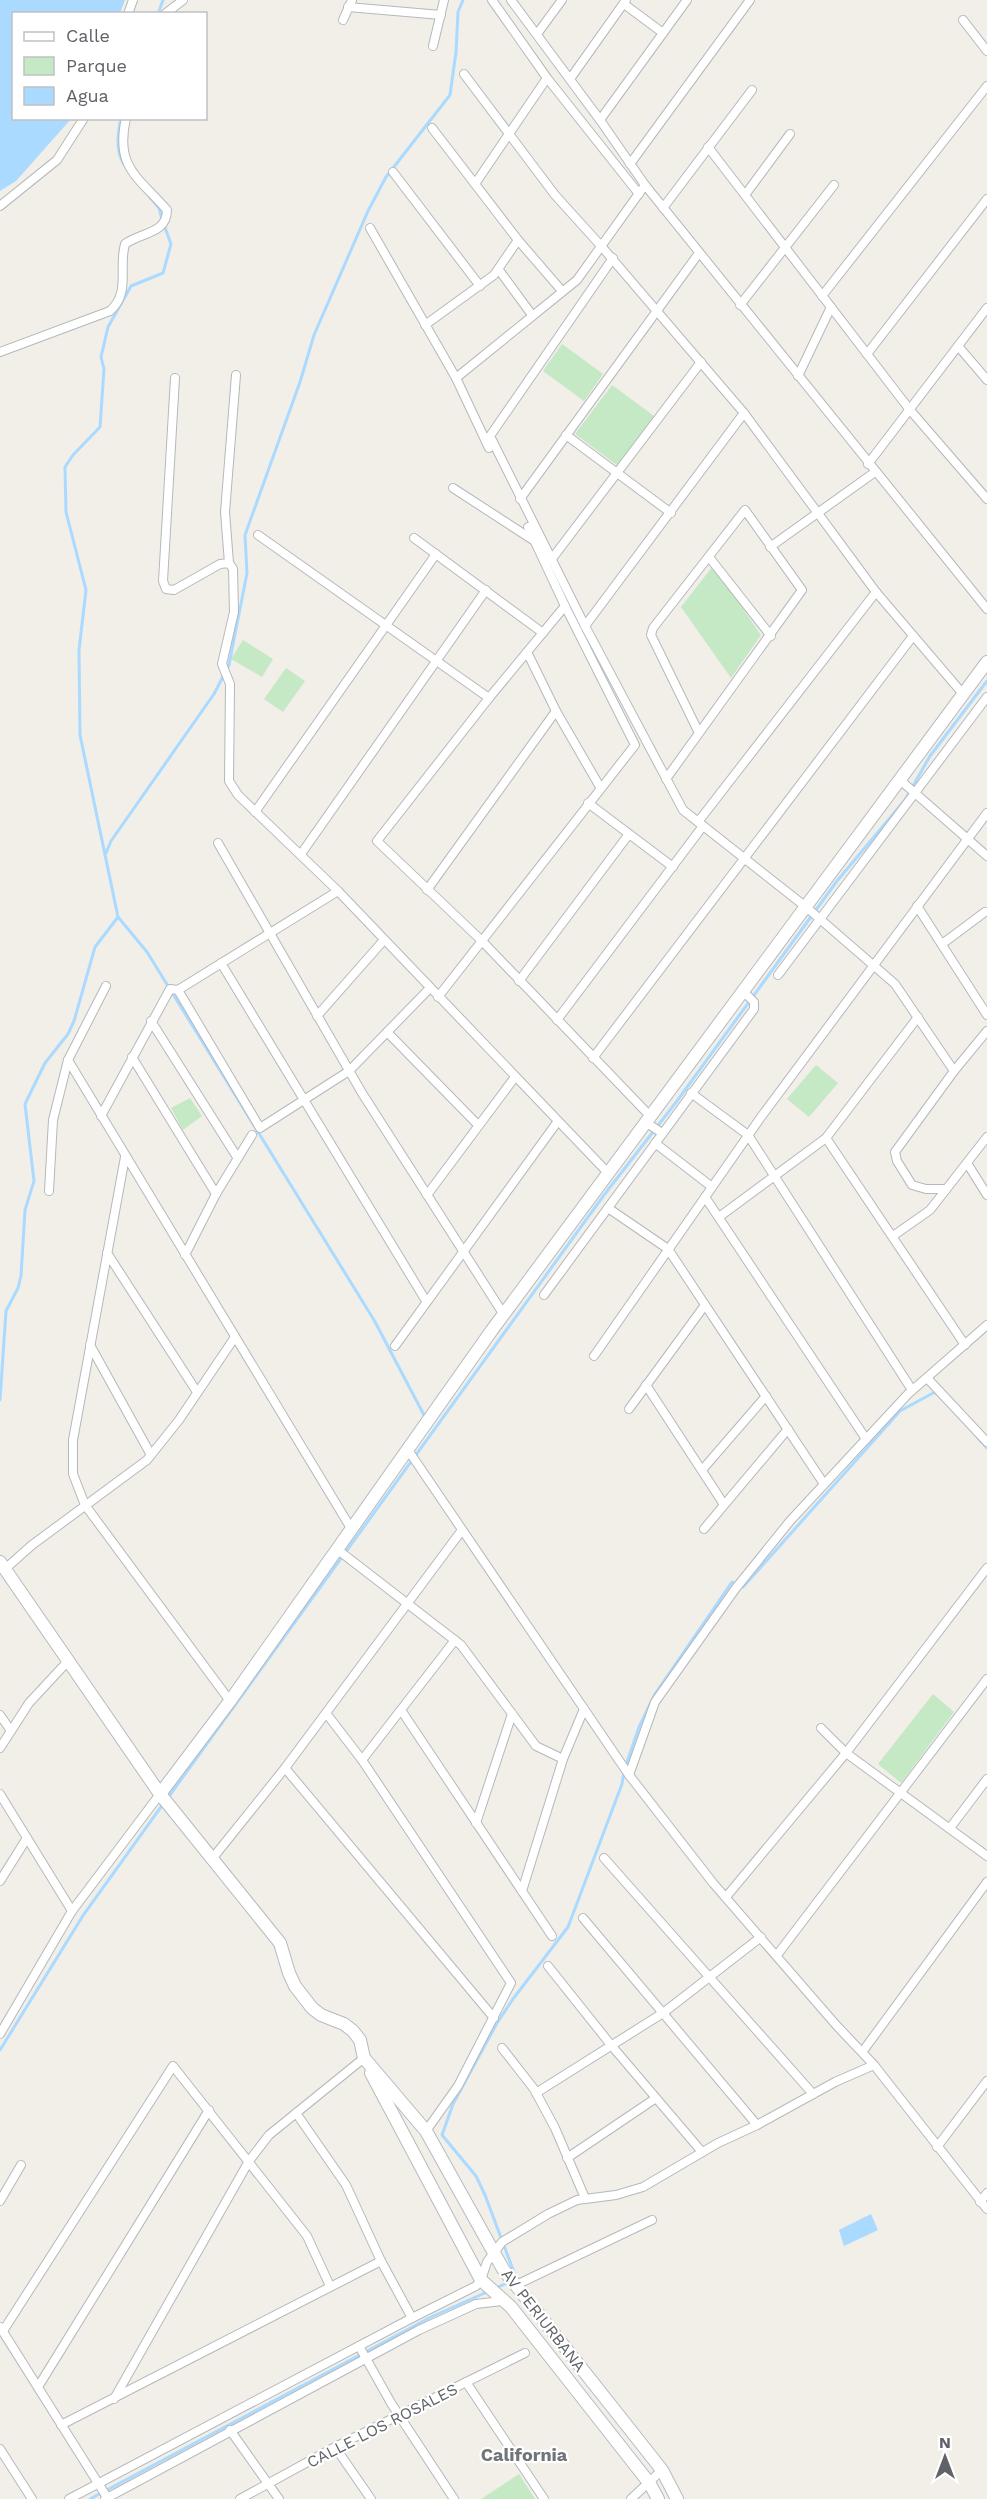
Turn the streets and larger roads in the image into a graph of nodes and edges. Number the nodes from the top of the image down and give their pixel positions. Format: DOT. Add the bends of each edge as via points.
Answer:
graph roads {
  1 [pos="183,0"];
  2 [pos="444,0"];
  3 [pos="492,0"];
  4 [pos="511,0"];
  5 [pos="561,0"];
  6 [pos="687,0"];
  7 [pos="750,0"];
  8 [pos="625,2"];
  9 [pos="350,4"];
  10 [pos="168,12"];
  11 [pos="441,15"];
  12 [pos="343,20"];
  13 [pos="963,20"];
  14 [pos="663,33"];
  15 [pos="537,34"];
  16 [pos="433,46"];
  17 [pos="987,51"];
  18 [pos="464,74"];
  19 [pos="547,78"];
  20 [pos="570,79"];
  21 [pos="987,86"];
  22 [pos="752,90"];
  23 [pos="83,120"];
  24 [pos="126,120"];
  25 [pos="600,120"];
  26 [pos="432,128"];
  27 [pos="508,133"];
  28 [pos="790,134"];
  29 [pos="708,147"];
  30 [pos="630,164"];
  31 [pos="393,172"];
  32 [pos="475,184"];
  33 [pos="645,185"];
  34 [pos="834,185"];
  35 [pos="639,194"];
  36 [pos="745,195"];
  37 [pos="987,199"];
  38 [pos="0,206"];
  39 [pos="663,208"];
  40 [pos="370,228"];
  41 [pos="518,240"];
  42 [pos="603,247"];
  43 [pos="785,248"];
  44 [pos="699,253"];
  45 [pos="613,258"];
  46 [pos="499,270"];
  47 [pos="480,286"];
  48 [pos="562,291"];
  49 [pos="822,296"];
  50 [pos="740,305"];
  51 [pos="831,307"];
  52 [pos="987,308"];
  53 [pos="657,310"];
  54 [pos="532,315"];
  55 [pos="425,325"];
  56 [pos="958,346"];
  57 [pos="0,352"];
  58 [pos="867,354"];
  59 [pos="701,362"];
  60 [pos="236,375"];
  61 [pos="798,376"];
  62 [pos="175,378"];
  63 [pos="456,378"];
  64 [pos="987,380"];
  65 [pos="910,410"];
  66 [pos="744,413"];
  67 [pos="566,435"];
  68 [pos="868,464"];
  69 [pos="875,472"];
  70 [pos="617,474"];
  71 [pos="453,488"];
  72 [pos="520,499"];
  73 [pos="987,499"];
  74 [pos="671,513"];
  75 [pos="819,513"];
  76 [pos="258,535"];
  77 [pos="414,538"];
  78 [pos="534,541"];
  79 [pos="770,547"];
  80 [pos="436,554"];
  81 [pos="709,557"];
  82 [pos="551,560"];
  83 [pos="230,563"];
  84 [pos="486,590"];
  85 [pos="876,592"];
  86 [pos="565,606"];
  87 [pos="987,609"];
  88 [pos="386,625"];
  89 [pos="585,626"];
  90 [pos="543,633"];
  91 [pos="771,636"];
  92 [pos="913,636"];
  93 [pos="527,652"];
  94 [pos="437,659"];
  95 [pos="987,662"];
  96 [pos="963,694"];
  97 [pos="987,696"];
  98 [pos="489,698"];
  99 [pos="556,711"];
  100 [pos="699,733"];
  101 [pos="666,779"];
  102 [pos="900,780"];
  103 [pos="600,787"];
  104 [pos="915,792"];
  105 [pos="588,803"];
  106 [pos="255,812"];
  107 [pos="987,813"];
  108 [pos="701,824"];
  109 [pos="629,834"];
  110 [pos="968,838"];
  111 [pos="218,843"];
  112 [pos="301,854"];
  113 [pos="987,856"];
  114 [pos="743,858"];
  115 [pos="673,867"];
  116 [pos="427,890"];
  117 [pos="338,891"];
  118 [pos="917,906"];
  119 [pos="806,907"];
  120 [pos="985,912"];
  121 [pos="819,919"];
  122 [pos="270,933"];
  123 [pos="384,940"];
  124 [pos="482,941"];
  125 [pos="942,944"];
  126 [pos="221,963"];
  127 [pos="873,965"];
  128 [pos="778,975"];
  129 [pos="519,981"];
  130 [pos="106,986"];
  131 [pos="430,988"];
  132 [pos="178,990"];
  133 [pos="744,992"];
  134 [pos="438,998"];
  135 [pos="987,1015"];
  136 [pos="317,1016"];
  137 [pos="918,1017"];
  138 [pos="557,1020"];
  139 [pos="151,1021"];
  140 [pos="987,1031"];
  141 [pos="387,1032"];
  142 [pos="132,1057"];
  143 [pos="593,1058"];
  144 [pos="68,1060"];
  145 [pos="349,1071"];
  146 [pos="954,1071"];
  147 [pos="515,1077"];
  148 [pos="691,1093"];
  149 [pos="303,1100"];
  150 [pos="101,1116"];
  151 [pos="649,1120"];
  152 [pos="558,1121"];
  153 [pos="478,1125"];
  154 [pos="662,1133"];
  155 [pos="252,1135"];
  156 [pos="748,1135"];
  157 [pos="987,1137"];
  158 [pos="826,1138"];
  159 [pos="655,1143"];
  160 [pos="125,1157"];
  161 [pos="237,1157"];
  162 [pos="967,1163"];
  163 [pos="609,1174"];
  164 [pos="775,1175"];
  165 [pos="712,1187"];
  166 [pos="946,1189"];
  167 [pos="49,1191"];
  168 [pos="216,1194"];
  169 [pos="427,1195"];
  170 [pos="987,1195"];
  171 [pos="705,1197"];
  172 [pos="608,1208"];
  173 [pos="719,1217"];
  174 [pos="893,1236"];
  175 [pos="464,1250"];
  176 [pos="668,1250"];
  177 [pos="107,1253"];
  178 [pos="185,1255"];
  179 [pos="544,1295"];
  180 [pos="426,1301"];
  181 [pos="705,1305"];
  182 [pos="504,1315"];
  183 [pos="987,1325"];
  184 [pos="235,1337"];
  185 [pos="89,1344"];
  186 [pos="965,1345"];
  187 [pos="395,1346"];
  188 [pos="594,1356"];
  189 [pos="927,1378"];
  190 [pos="646,1385"];
  191 [pos="912,1390"];
  192 [pos="197,1392"];
  193 [pos="766,1396"];
  194 [pos="628,1409"];
  195 [pos="788,1429"];
  196 [pos="866,1439"];
  197 [pos="987,1442"];
  198 [pos="408,1450"];
  199 [pos="151,1455"];
  200 [pos="702,1470"];
  201 [pos="824,1484"];
  202 [pos="723,1503"];
  203 [pos="85,1505"];
  204 [pos="704,1529"];
  205 [pos="352,1530"];
  206 [pos="462,1530"];
  207 [pos="338,1550"];
  208 [pos="2,1566"];
  209 [pos="987,1568"];
  210 [pos="408,1603"];
  211 [pos="455,1641"];
  212 [pos="69,1660"];
  213 [pos="987,1679"];
  214 [pos="230,1701"];
  215 [pos="584,1708"];
  216 [pos="401,1710"];
  217 [pos="326,1713"];
  218 [pos="512,1714"];
  219 [pos="0,1715"];
  220 [pos="821,1728"];
  221 [pos="11,1731"];
  222 [pos="0,1748"];
  223 [pos="846,1753"];
  224 [pos="563,1758"];
  225 [pos="362,1760"];
  226 [pos="285,1768"];
  227 [pos="629,1775"];
  228 [pos="987,1779"];
  229 [pos="901,1792"];
  230 [pos="0,1794"];
  231 [pos="160,1794"];
  232 [pos="476,1822"];
  233 [pos="950,1828"];
  234 [pos="27,1838"];
  235 [pos="987,1856"];
  236 [pos="604,1858"];
  237 [pos="212,1859"];
  238 [pos="0,1881"];
  239 [pos="987,1882"];
  240 [pos="522,1891"];
  241 [pos="726,1897"];
  242 [pos="72,1911"];
  243 [pos="583,1918"];
  244 [pos="552,1936"];
  245 [pos="761,1937"];
  246 [pos="777,1955"];
  247 [pos="548,1966"];
  248 [pos="710,1978"];
  249 [pos="663,2013"];
  250 [pos="494,2018"];
  251 [pos="0,2034"];
  252 [pos="611,2045"];
  253 [pos="502,2048"];
  254 [pos="862,2050"];
  255 [pos="364,2058"];
  256 [pos="874,2065"];
  257 [pos="987,2081"];
  258 [pos="536,2093"];
  259 [pos="813,2094"];
  260 [pos="656,2098"];
  261 [pos="209,2110"];
  262 [pos="296,2113"];
  263 [pos="757,2125"];
  264 [pos="426,2131"];
  265 [pos="937,2146"];
  266 [pos="702,2152"];
  267 [pos="567,2158"];
  268 [pos="249,2161"];
  269 [pos="21,2165"];
  270 [pos="987,2193"];
  271 [pos="585,2198"];
  272 [pos="0,2201"];
  273 [pos="980,2202"];
  274 [pos="987,2210"];
  275 [pos="652,2220"];
  276 [pos="494,2252"];
  277 [pos="381,2261"];
  278 [pos="481,2280"];
  279 [pos="516,2285"];
  280 [pos="330,2286"];
  281 [pos="502,2301"];
  282 [pos="412,2318"];
  283 [pos="1,2329"];
  284 [pos="362,2352"];
  285 [pos="525,2353"];
  286 [pos="466,2382"];
  287 [pos="38,2387"];
  288 [pos="114,2399"];
  289 [pos="399,2415"];
  290 [pos="61,2425"];
  291 [pos="230,2430"];
  292 [pos="335,2447"];
  293 [pos="0,2449"];
  294 [pos="3,2461"];
  295 [pos="662,2470"];
  296 [pos="268,2484"];
  297 [pos="650,2484"];
  298 [pos="104,2494"];
  299 [pos="32,2499"];
  300 [pos="69,2499"];
  301 [pos="240,2499"];
  302 [pos="279,2499"];
  303 [pos="371,2499"];
  304 [pos="454,2499"];
  305 [pos="544,2499"];
  306 [pos="631,2499"];
  307 [pos="658,2499"];
  308 [pos="677,2499"];
  1 -- 10 [label="street"];
  2 -- 11 [label="street"];
  3 -- 19 [label="street"];
  4 -- 15 [label="street"];
  5 -- 15 [label="street"];
  6 -- 14 [label="street"];
  7 -- 30 [label="street"];
  8 -- 14 [label="street"];
  8 -- 20 [label="street"];
  9 -- 11 [label="street"];
  9 -- 12 [label="street"];
  11 -- 16 [label="street"];
  13 -- 17 [label="street"];
  14 -- 25 [label="street"];
  15 -- 20 [label="street"];
  18 -- 27 [label="street"];
  19 -- 27 [label="street"];
  19 -- 35 [label="street"];
  20 -- 25 [label="street"];
  21 -- 49 [label="street"];
  22 -- 29 [label="street"];
  23 -- 38 [label="street" via="57,160"];
  24 -- 57 [label="street" via="121,140 126,164 167,210 167,219 162,227 125,244 122,293 110,311"];
  25 -- 30 [label="street"];
  26 -- 32 [label="street"];
  27 -- 32 [label="street"];
  27 -- 42 [label="street" via="555,195"];
  28 -- 36 [label="street"];
  29 -- 36 [label="street"];
  29 -- 39 [label="street"];
  30 -- 33 [label="street"];
  31 -- 47 [label="street"];
  32 -- 41 [label="street"];
  33 -- 35 [label="street"];
  33 -- 39 [label="street"];
  34 -- 43 [label="street"];
  35 -- 42 [label="street"];
  36 -- 43 [label="street"];
  37 -- 58 [label="street"];
  39 -- 44 [label="street"];
  40 -- 55 [label="street"];
  41 -- 46 [label="street"];
  41 -- 48 [label="street"];
  42 -- 45 [label="street"];
  42 -- 48 [label="street" via="577,280"];
  43 -- 49 [label="street"];
  43 -- 50 [label="street"];
  44 -- 50 [label="street"];
  44 -- 53 [label="street"];
  45 -- 53 [label="street"];
  45 -- 72 [label="street" via="490,436"];
  46 -- 47 [label="street"];
  46 -- 54 [label="street"];
  47 -- 55 [label="street"];
  48 -- 54 [label="street"];
  49 -- 51 [label="street"];
  50 -- 61 [label="street"];
  51 -- 58 [label="street"];
  51 -- 61 [label="street"];
  52 -- 56 [label="street"];
  53 -- 59 [label="street"];
  53 -- 67 [label="street"];
  54 -- 63 [label="street"];
  55 -- 63 [label="street"];
  56 -- 64 [label="street"];
  56 -- 65 [label="street"];
  58 -- 65 [label="street"];
  59 -- 66 [label="street"];
  59 -- 70 [label="street"];
  60 -- 83 [label="street" via="225,512"];
  61 -- 68 [label="street"];
  62 -- 83 [label="street" via="163,581 165,587 174,590 220,564"];
  63 -- 78 [label="street"];
  65 -- 68 [label="street"];
  65 -- 73 [label="street"];
  66 -- 74 [label="street"];
  66 -- 75 [label="street"];
  67 -- 70 [label="street"];
  67 -- 72 [label="street"];
  68 -- 69 [label="street"];
  69 -- 75 [label="street"];
  69 -- 87 [label="street"];
  70 -- 74 [label="street"];
  70 -- 82 [label="street"];
  71 -- 78 [label="street"];
  72 -- 82 [label="street"];
  74 -- 89 [label="street"];
  75 -- 79 [label="street"];
  75 -- 85 [label="street"];
  76 -- 88 [label="street"];
  77 -- 80 [label="street"];
  78 -- 86 [label="street"];
  79 -- 81 [label="street" via="744,510"];
  79 -- 91 [label="street" via="802,590"];
  80 -- 84 [label="street"];
  80 -- 88 [label="street"];
  81 -- 91 [label="street"];
  81 -- 100 [label="street" via="651,635"];
  82 -- 89 [label="street"];
  83 -- 106 [label="street" via="234,612 222,664 230,684 229,781"];
  84 -- 90 [label="street"];
  84 -- 94 [label="street"];
  85 -- 92 [label="street"];
  85 -- 108 [label="street"];
  86 -- 90 [label="street"];
  86 -- 103 [label="street" via="635,745"];
  88 -- 94 [label="street"];
  88 -- 106 [label="street"];
  89 -- 101 [label="street"];
  90 -- 93 [label="street"];
  91 -- 100 [label="street"];
  92 -- 96 [label="street"];
  92 -- 114 [label="street"];
  93 -- 98 [label="street"];
  93 -- 99 [label="street"];
  94 -- 98 [label="street"];
  94 -- 112 [label="street"];
  95 -- 96 [label="street"];
  96 -- 102 [label="street"];
  97 -- 104 [label="street"];
  98 -- 116 [label="street" via="377,841"];
  99 -- 103 [label="street"];
  99 -- 116 [label="street"];
  100 -- 101 [label="street"];
  101 -- 108 [label="street" via="683,810"];
  102 -- 104 [label="street"];
  102 -- 119 [label="street"];
  103 -- 105 [label="street"];
  104 -- 110 [label="street"];
  104 -- 121 [label="street"];
  105 -- 109 [label="street"];
  105 -- 124 [label="street"];
  106 -- 112 [label="street"];
  107 -- 110 [label="street"];
  108 -- 114 [label="street"];
  108 -- 115 [label="street"];
  109 -- 115 [label="street"];
  109 -- 129 [label="street"];
  110 -- 113 [label="street"];
  110 -- 118 [label="street"];
  111 -- 122 [label="street"];
  112 -- 117 [label="street"];
  114 -- 119 [label="street"];
  114 -- 143 [label="street"];
  115 -- 138 [label="street"];
  116 -- 124 [label="street"];
  117 -- 122 [label="street"];
  117 -- 123 [label="street"];
  118 -- 125 [label="street"];
  118 -- 127 [label="street"];
  119 -- 121 [label="street"];
  119 -- 133 [label="street"];
  120 -- 125 [label="street"];
  121 -- 127 [label="street"];
  121 -- 128 [label="street"];
  122 -- 126 [label="street"];
  122 -- 136 [label="street"];
  123 -- 131 [label="street"];
  123 -- 136 [label="street"];
  124 -- 129 [label="street"];
  124 -- 134 [label="street"];
  125 -- 135 [label="street"];
  126 -- 132 [label="street"];
  126 -- 149 [label="street"];
  127 -- 137 [label="street" via="895,984"];
  127 -- 156 [label="street"];
  129 -- 138 [label="street"];
  130 -- 144 [label="street"];
  131 -- 134 [label="street"];
  131 -- 141 [label="street"];
  132 -- 139 [label="street" via="166,993"];
  132 -- 149 [label="street" via="260,1128"];
  133 -- 148 [label="street" via="754,1002 754,1009"];
  133 -- 151 [label="street"];
  134 -- 147 [label="street"];
  136 -- 145 [label="street"];
  137 -- 146 [label="street"];
  137 -- 158 [label="street"];
  138 -- 143 [label="street"];
  139 -- 142 [label="street"];
  139 -- 161 [label="street"];
  140 -- 146 [label="street"];
  141 -- 145 [label="street"];
  141 -- 153 [label="street"];
  142 -- 150 [label="street"];
  142 -- 168 [label="street"];
  143 -- 151 [label="street"];
  144 -- 150 [label="street"];
  144 -- 167 [label="street" via="53,1120"];
  145 -- 149 [label="street"];
  145 -- 169 [label="street"];
  146 -- 166 [label="street" via="897,1147 895,1157 912,1185"];
  147 -- 152 [label="street"];
  147 -- 153 [label="street"];
  148 -- 154 [label="street"];
  148 -- 156 [label="street"];
  149 -- 180 [label="street"];
  150 -- 160 [label="street"];
  151 -- 154 [label="street"];
  151 -- 163 [label="street"];
  152 -- 163 [label="street"];
  152 -- 175 [label="street"];
  153 -- 169 [label="street"];
  154 -- 159 [label="street"];
  155 -- 161 [label="street"];
  156 -- 164 [label="street"];
  156 -- 165 [label="street"];
  157 -- 162 [label="street"];
  158 -- 164 [label="street"];
  158 -- 174 [label="street"];
  159 -- 165 [label="street"];
  159 -- 172 [label="street"];
  160 -- 177 [label="street"];
  160 -- 178 [label="street"];
  161 -- 168 [label="street"];
  162 -- 166 [label="street"];
  162 -- 170 [label="street"];
  163 -- 182 [label="street"];
  164 -- 173 [label="street"];
  164 -- 191 [label="street"];
  165 -- 171 [label="street"];
  166 -- 174 [label="street" via="930,1210"];
  168 -- 178 [label="street"];
  169 -- 175 [label="street"];
  171 -- 173 [label="street"];
  171 -- 176 [label="street"];
  172 -- 176 [label="street"];
  172 -- 179 [label="street"];
  173 -- 196 [label="street"];
  174 -- 186 [label="street"];
  175 -- 180 [label="street"];
  175 -- 182 [label="street"];
  176 -- 181 [label="street"];
  176 -- 188 [label="street"];
  177 -- 185 [label="street"];
  177 -- 192 [label="street"];
  178 -- 184 [label="street"];
  180 -- 187 [label="street"];
  181 -- 190 [label="street"];
  181 -- 193 [label="street"];
  182 -- 198 [label="street"];
  183 -- 186 [label="street"];
  184 -- 192 [label="street"];
  184 -- 205 [label="street"];
  185 -- 199 [label="street"];
  185 -- 203 [label="street" via="71,1461"];
  186 -- 189 [label="street"];
  189 -- 191 [label="street"];
  189 -- 197 [label="street"];
  190 -- 194 [label="street"];
  190 -- 200 [label="street"];
  191 -- 196 [label="street"];
  192 -- 199 [label="street"];
  193 -- 195 [label="street"];
  193 -- 200 [label="street"];
  195 -- 201 [label="street"];
  195 -- 202 [label="street"];
  196 -- 201 [label="street"];
  198 -- 205 [label="street"];
  198 -- 206 [label="street"];
  199 -- 203 [label="street"];
  200 -- 202 [label="street"];
  201 -- 227 [label="street" via="743,1580 655,1702"];
  202 -- 204 [label="street"];
  203 -- 208 [label="street"];
  203 -- 214 [label="street"];
  205 -- 207 [label="street"];
  206 -- 210 [label="street"];
  206 -- 215 [label="street"];
  207 -- 210 [label="street"];
  207 -- 214 [label="street"];
  208 -- 212 [label="street, AV PERIURBANA"];
  209 -- 223 [label="street"];
  210 -- 211 [label="street"];
  210 -- 217 [label="street"];
  211 -- 216 [label="street"];
  211 -- 218 [label="street"];
  212 -- 221 [label="street" via="29,1703"];
  212 -- 231 [label="street, AV PERIURBANA"];
  213 -- 229 [label="street"];
  214 -- 231 [label="street"];
  215 -- 224 [label="street"];
  215 -- 227 [label="street"];
  216 -- 225 [label="street"];
  216 -- 232 [label="street"];
  217 -- 225 [label="street"];
  217 -- 226 [label="street"];
  218 -- 224 [label="street" via="536,1746"];
  218 -- 232 [label="street"];
  219 -- 221 [label="street"];
  220 -- 223 [label="street"];
  221 -- 222 [label="street"];
  223 -- 229 [label="street"];
  223 -- 241 [label="street"];
  224 -- 240 [label="street"];
  225 -- 250 [label="street" via="511,1983"];
  226 -- 237 [label="street"];
  226 -- 250 [label="street"];
  227 -- 241 [label="street"];
  228 -- 233 [label="street"];
  229 -- 233 [label="street"];
  229 -- 246 [label="street"];
  230 -- 234 [label="street"];
  231 -- 237 [label="street, AV PERIURBANA"];
  231 -- 242 [label="street"];
  232 -- 240 [label="street"];
  233 -- 235 [label="street"];
  234 -- 238 [label="street"];
  234 -- 242 [label="street"];
  236 -- 248 [label="street"];
  237 -- 255 [label="street, AV PERIURBANA" via="280,1943 289,1973 312,2008 353,2031 360,2040"];
  239 -- 254 [label="street"];
  240 -- 244 [label="street"];
  241 -- 245 [label="street"];
  242 -- 251 [label="street"];
  243 -- 249 [label="street"];
  245 -- 246 [label="street"];
  245 -- 248 [label="street"];
  246 -- 254 [label="street"];
  247 -- 252 [label="street"];
  248 -- 249 [label="street"];
  248 -- 259 [label="street"];
  249 -- 252 [label="street"];
  249 -- 263 [label="street"];
  250 -- 264 [label="street" via="458,2086"];
  252 -- 258 [label="street"];
  252 -- 260 [label="street"];
  253 -- 258 [label="street"];
  254 -- 256 [label="street"];
  255 -- 262 [label="street"];
  255 -- 264 [label="street, AV PERIURBANA"];
  255 -- 278 [label="street, AV PERIURBANA"];
  256 -- 259 [label="street"];
  256 -- 265 [label="street"];
  257 -- 265 [label="street"];
  258 -- 267 [label="street"];
  259 -- 263 [label="street"];
  260 -- 266 [label="street"];
  260 -- 267 [label="street"];
  261 -- 268 [label="street"];
  261 -- 283 [label="street" via="173,2066"];
  261 -- 287 [label="street"];
  262 -- 268 [label="street" via="269,2134"];
  262 -- 277 [label="street" via="346,2185"];
  263 -- 266 [label="street"];
  264 -- 276 [label="street, AV PERIURBANA"];
  265 -- 273 [label="street"];
  266 -- 271 [label="street" via="644,2187"];
  267 -- 271 [label="street"];
  268 -- 280 [label="street" via="307,2236"];
  268 -- 288 [label="street"];
  269 -- 272 [label="street"];
  270 -- 273 [label="street"];
  271 -- 276 [label="street" via="564,2205 509,2236"];
  273 -- 274 [label="street"];
  275 -- 279 [label="street"];
  276 -- 278 [label="street"];
  276 -- 279 [label="street, AV PERIURBANA"];
  277 -- 280 [label="street"];
  277 -- 282 [label="street"];
  278 -- 281 [label="street, AV PERIURBANA"];
  278 -- 282 [label="street" via="468,2291"];
  279 -- 295 [label="street, AV PERIURBANA"];
  280 -- 288 [label="street"];
  281 -- 284 [label="street" via="476,2304"];
  281 -- 297 [label="street, AV PERIURBANA" via="511,2307"];
  282 -- 284 [label="street"];
  283 -- 287 [label="street"];
  284 -- 289 [label="street"];
  284 -- 291 [label="street"];
  284 -- 298 [label="street"];
  285 -- 286 [label="street, CALLE LOS ROSALES"];
  286 -- 289 [label="street, CALLE LOS ROSALES"];
  286 -- 305 [label="street"];
  287 -- 290 [label="street"];
  288 -- 290 [label="street"];
  289 -- 292 [label="street, CALLE LOS ROSALES"];
  289 -- 304 [label="street"];
  290 -- 298 [label="street"];
  291 -- 296 [label="street"];
  291 -- 298 [label="street"];
  292 -- 296 [label="street, CALLE LOS ROSALES"];
  292 -- 303 [label="street"];
  293 -- 294 [label="street"];
  294 -- 299 [label="street"];
  295 -- 297 [label="street"];
  295 -- 308 [label="street, AV PERIURBANA"];
  296 -- 301 [label="street, CALLE LOS ROSALES"];
  296 -- 302 [label="street"];
  297 -- 306 [label="street"];
  297 -- 307 [label="street, AV PERIURBANA"];
  298 -- 300 [label="street"];
}
